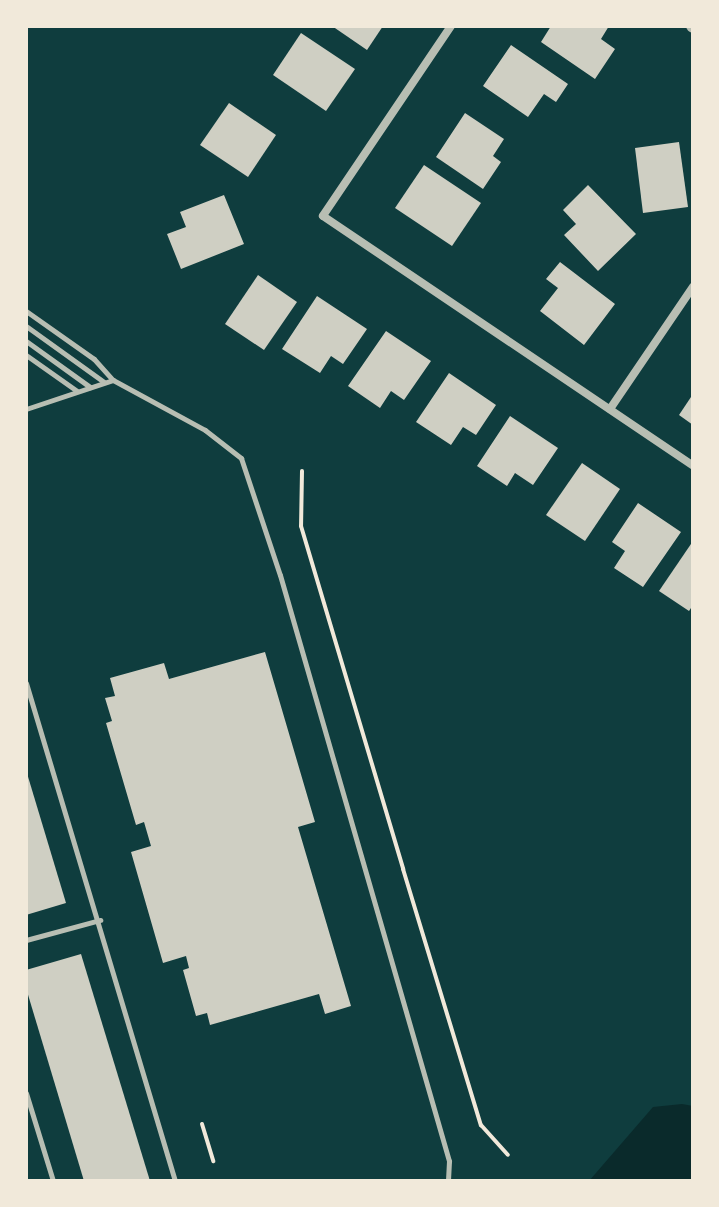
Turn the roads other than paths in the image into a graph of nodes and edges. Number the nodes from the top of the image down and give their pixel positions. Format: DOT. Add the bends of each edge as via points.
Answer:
graph roads {
  1 [pos="451,26"];
  2 [pos="693,287"];
  3 [pos="26,311"];
  4 [pos="26,326"];
  5 [pos="26,341"];
  6 [pos="26,355"];
  7 [pos="113,380"];
  8 [pos="105,382"];
  9 [pos="91,387"];
  10 [pos="77,392"];
  11 [pos="26,409"];
  12 [pos="610,409"];
  13 [pos="693,466"];
  14 [pos="26,683"];
  15 [pos="100,920"];
  16 [pos="26,940"];
  17 [pos="26,1093"];
  18 [pos="53,1181"];
  19 [pos="175,1181"];
  20 [pos="448,1181"];
  1 -- 12 [label="street" via="323,216"];
  2 -- 12 [label="street"];
  3 -- 7 [label="lane" via="94,359"];
  4 -- 8 [label="lane"];
  5 -- 9 [label="lane"];
  6 -- 10 [label="lane"];
  7 -- 8 [label="lane"];
  7 -- 20 [label="lane" via="205,430 241,458 280,575 442,1137"];
  8 -- 9 [label="lane"];
  9 -- 10 [label="lane"];
  10 -- 11 [label="lane"];
  12 -- 13 [label="street"];
  14 -- 15 [label="lane"];
  15 -- 16 [label="lane"];
  15 -- 19 [label="lane"];
  17 -- 18 [label="lane"];
}
